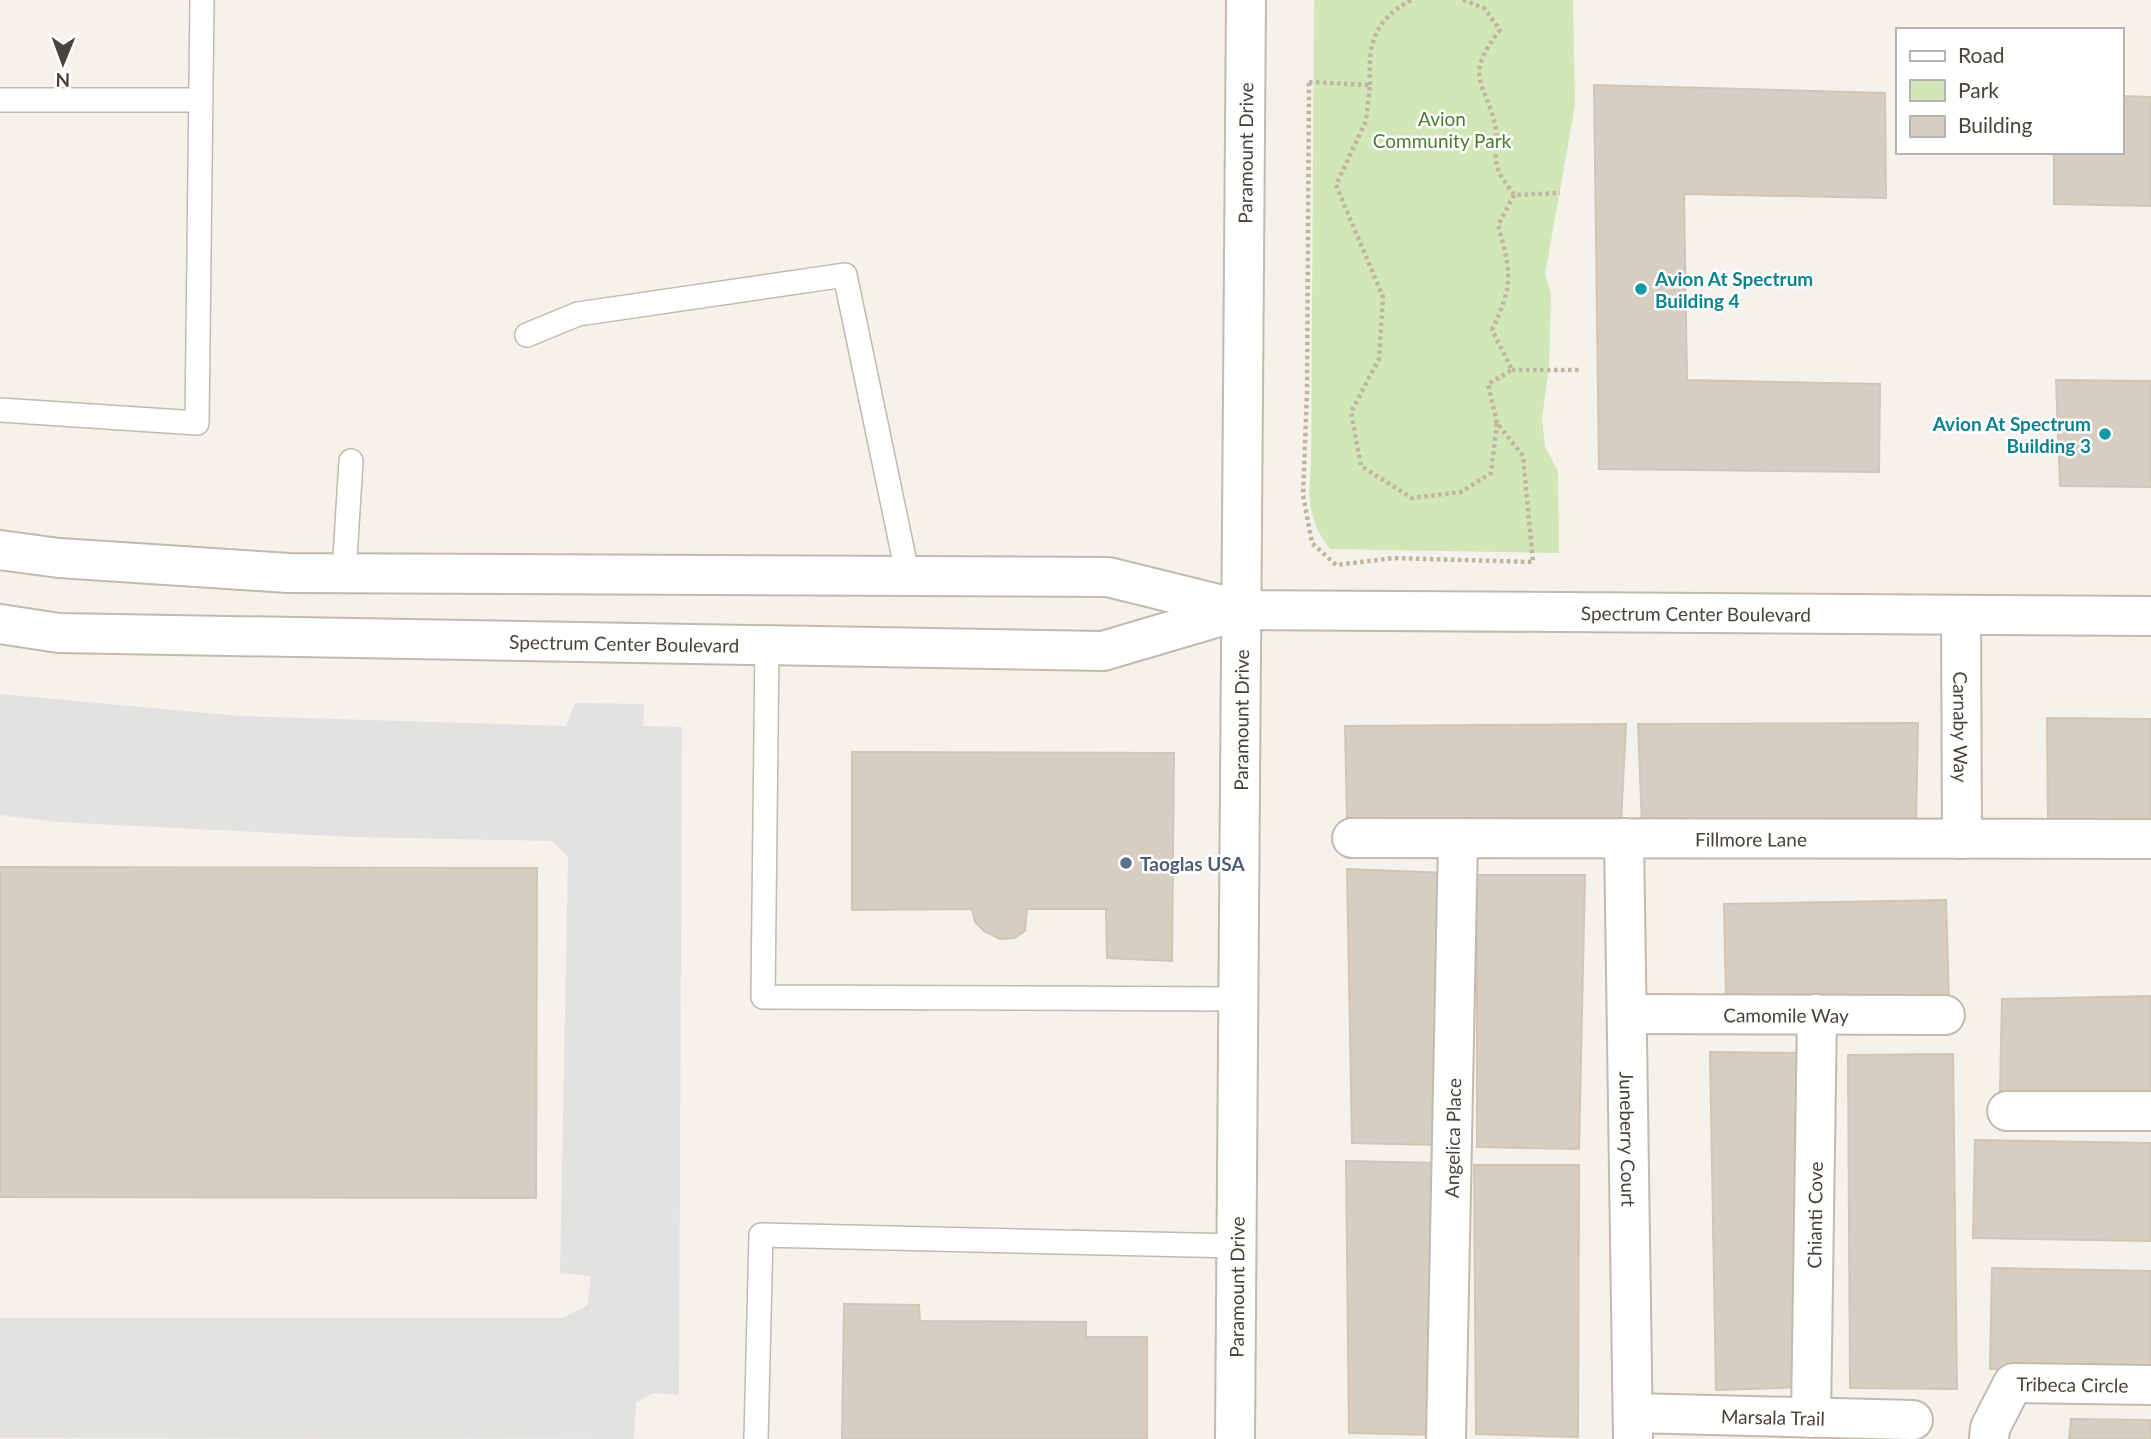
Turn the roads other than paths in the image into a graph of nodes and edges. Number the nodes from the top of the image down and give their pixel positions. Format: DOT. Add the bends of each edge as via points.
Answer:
graph roads {
  1 [pos="202,0"];
  2 [pos="1246,0"];
  3 [pos="0,100"];
  4 [pos="201,100"];
  5 [pos="527,335"];
  6 [pos="0,410"];
  7 [pos="351,461"];
  8 [pos="0,550"];
  9 [pos="344,573"];
  10 [pos="908,577"];
  11 [pos="1241,610"];
  12 [pos="1961,615"];
  13 [pos="2151,616"];
  14 [pos="0,624"];
  15 [pos="767,645"];
  16 [pos="1352,838"];
  17 [pos="1458,838"];
  18 [pos="1625,838"];
  19 [pos="1962,839"];
  20 [pos="2151,839"];
  21 [pos="1239,999"];
  22 [pos="1627,1014"];
  23 [pos="1817,1014"];
  24 [pos="1945,1014"];
  25 [pos="2007,1111"];
  26 [pos="2151,1111"];
  27 [pos="1237,1246"];
  28 [pos="2151,1385"];
  29 [pos="1811,1418"];
  30 [pos="1913,1420"];
  31 [pos="1633,1426"];
  32 [pos="756,1439"];
  33 [pos="1235,1439"];
  34 [pos="1446,1439"];
  35 [pos="1989,1439"];
  1 -- 4 [label="lane"];
  2 -- 11 [label="street, Paramount Drive"];
  3 -- 4 [label="lane"];
  4 -- 6 [label="lane" via="197,422"];
  5 -- 10 [label="lane" via="578,314 845,275"];
  7 -- 9 [label="lane"];
  8 -- 9 [label="street, Spectrum Center Boulevard" via="59,558"];
  9 -- 10 [label="street, Spectrum Center Boulevard"];
  10 -- 11 [label="street, Spectrum Center Boulevard" via="1108,578"];
  11 -- 12 [label="street, Spectrum Center Boulevard"];
  11 -- 15 [label="street, Spectrum Center Boulevard" via="1104,651"];
  11 -- 21 [label="street, Paramount Drive"];
  12 -- 13 [label="street, Spectrum Center Boulevard"];
  12 -- 19 [label="street, Carnaby Way"];
  14 -- 15 [label="street, Spectrum Center Boulevard" via="59,633"];
  15 -- 21 [label="lane" via="763,997"];
  16 -- 17 [label="street, Fillmore Lane"];
  17 -- 18 [label="street, Fillmore Lane"];
  17 -- 34 [label="street, Angelica Place"];
  18 -- 19 [label="street, Fillmore Lane"];
  18 -- 22 [label="street, Juneberry Court"];
  19 -- 20 [label="street, Fillmore Lane"];
  21 -- 27 [label="street, Paramount Drive"];
  22 -- 23 [label="street, Camomile Way"];
  22 -- 31 [label="street, Juneberry Court"];
  23 -- 24 [label="street, Camomile Way"];
  23 -- 29 [label="street, Chianti Cove"];
  25 -- 26 [label="street"];
  27 -- 32 [label="lane" via="761,1236"];
  27 -- 33 [label="street, Paramount Drive"];
  28 -- 35 [label="street, Tribeca Circle" via="2013,1383"];
  29 -- 30 [label="street, Marsala Trail"];
  29 -- 31 [label="street, Marsala Trail"];
}
